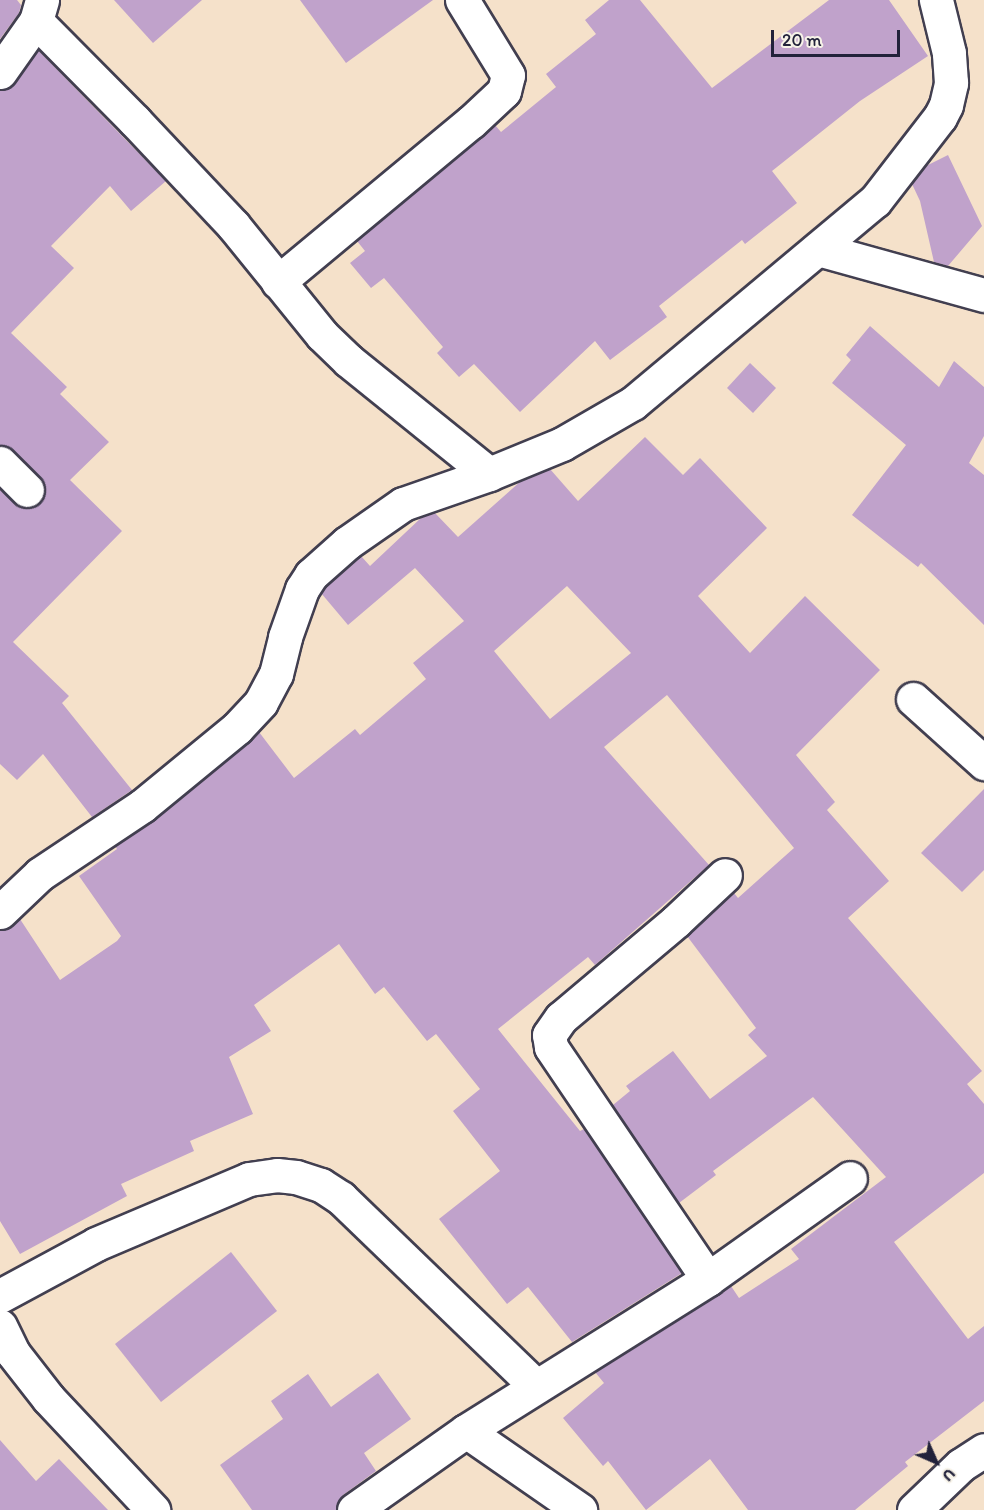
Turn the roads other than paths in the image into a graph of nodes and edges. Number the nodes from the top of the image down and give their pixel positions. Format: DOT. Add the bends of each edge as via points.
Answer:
graph roads {
  1 [pos="462,0"];
  2 [pos="936,0"];
  3 [pos="39,10"];
  4 [pos="0,72"];
  5 [pos="818,249"];
  6 [pos="278,282"];
  7 [pos="984,295"];
  8 [pos="0,463"];
  9 [pos="489,474"];
  10 [pos="27,490"];
  11 [pos="913,699"];
  12 [pos="984,763"];
  13 [pos="725,875"];
  14 [pos="0,912"];
  15 [pos="850,1178"];
  16 [pos="708,1279"];
  17 [pos="0,1296"];
  18 [pos="0,1326"];
  19 [pos="536,1386"];
  20 [pos="465,1431"];
  21 [pos="984,1450"];
  22 [pos="153,1510"];
  23 [pos="354,1510"];
  24 [pos="580,1510"];
  25 [pos="914,1510"];
  1 -- 6 [label="street" via="508,75 504,91"];
  2 -- 5 [label="street" via="949,52 951,83 946,105 875,201"];
  3 -- 4 [label="street"];
  3 -- 6 [label="street" via="135,121 233,225"];
  5 -- 7 [label="street"];
  5 -- 9 [label="street" via="633,403 562,444"];
  6 -- 9 [label="street" via="349,361"];
  8 -- 10 [label="street"];
  9 -- 14 [label="street" via="403,504 321,565 302,589 276,674 261,702 237,729 142,806 40,874"];
  11 -- 12 [label="street"];
  13 -- 16 [label="street" via="561,1018 549,1035 551,1047"];
  15 -- 16 [label="street"];
  16 -- 19 [label="street"];
  17 -- 19 [label="street" via="96,1244 249,1179 277,1175 296,1178 321,1185 341,1198"];
  18 -- 22 [label="street" via="13,1353 48,1398"];
  19 -- 20 [label="street"];
  20 -- 23 [label="street"];
  20 -- 24 [label="street"];
  21 -- 25 [label="street" via="961,1465"];
}
